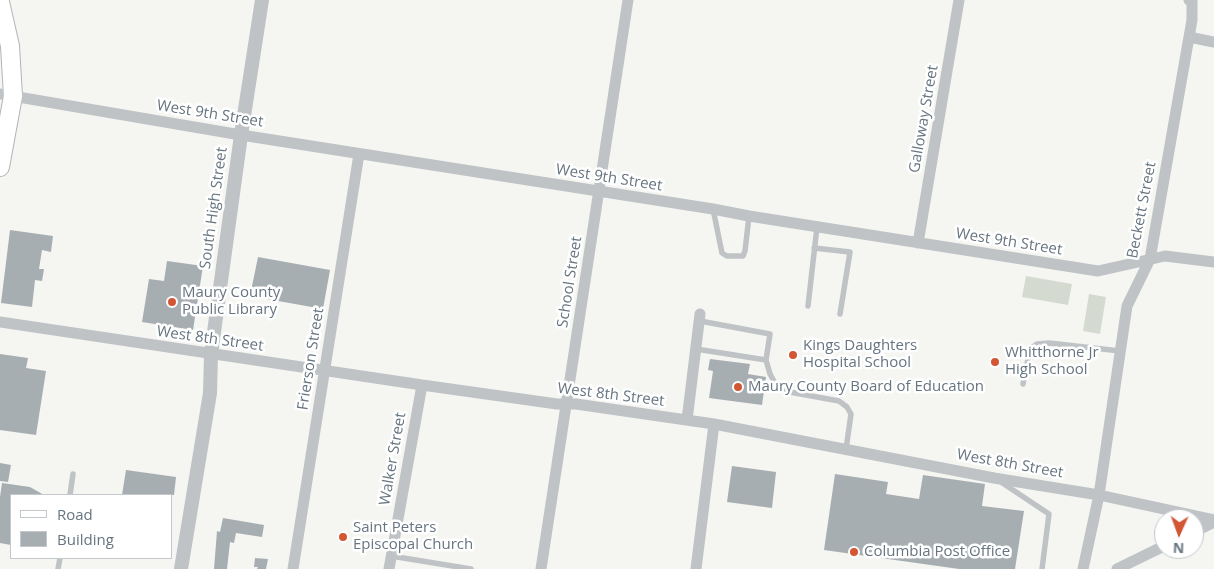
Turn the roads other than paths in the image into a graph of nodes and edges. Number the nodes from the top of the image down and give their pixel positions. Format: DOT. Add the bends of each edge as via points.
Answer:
graph roads {
  1 [pos="262,0"];
  2 [pos="628,0"];
  3 [pos="959,0"];
  4 [pos="1191,0"];
  5 [pos="2,4"];
  6 [pos="1189,37"];
  7 [pos="1214,42"];
  8 [pos="7,95"];
  9 [pos="241,135"];
  10 [pos="360,154"];
  11 [pos="0,167"];
  12 [pos="599,192"];
  13 [pos="713,209"];
  14 [pos="749,216"];
  15 [pos="817,227"];
  16 [pos="918,243"];
  17 [pos="814,248"];
  18 [pos="1150,259"];
  19 [pos="1214,262"];
  20 [pos="808,306"];
  21 [pos="840,314"];
  22 [pos="700,318"];
  23 [pos="0,322"];
  24 [pos="696,349"];
  25 [pos="1120,351"];
  26 [pos="211,354"];
  27 [pos="766,360"];
  28 [pos="324,370"];
  29 [pos="1023,384"];
  30 [pos="422,385"];
  31 [pos="566,404"];
  32 [pos="687,420"];
  33 [pos="714,424"];
  34 [pos="846,450"];
  35 [pos="73,474"];
  36 [pos="994,478"];
  37 [pos="70,494"];
  38 [pos="1098,495"];
  39 [pos="1214,521"];
  40 [pos="1154,551"];
  41 [pos="391,556"];
  42 [pos="181,569"];
  43 [pos="293,569"];
  44 [pos="389,569"];
  45 [pos="471,569"];
  46 [pos="541,569"];
  47 [pos="696,569"];
  48 [pos="1042,569"];
  49 [pos="1083,569"];
  50 [pos="1117,569"];
  1 -- 9 [label="street, South High Street"];
  2 -- 12 [label="street, School Street"];
  3 -- 16 [label="street, Galloway Street"];
  4 -- 6 [label="street, Beckett Street"];
  5 -- 8 [label="main road" via="10,46"];
  6 -- 7 [label="street"];
  6 -- 18 [label="street, Beckett Street"];
  8 -- 9 [label="street, West 9th Street"];
  8 -- 11 [label="main road"];
  9 -- 10 [label="street, West 9th Street"];
  9 -- 26 [label="street, South High Street"];
  10 -- 12 [label="street, West 9th Street"];
  10 -- 28 [label="street, Frierson Street"];
  12 -- 13 [label="street, West 9th Street"];
  12 -- 31 [label="street, School Street"];
  13 -- 14 [label="street, West 9th Street"];
  13 -- 14 [label="lane" via="722,253 728,256 743,256"];
  14 -- 15 [label="street, West 9th Street"];
  15 -- 16 [label="street, West 9th Street"];
  15 -- 17 [label="lane"];
  16 -- 18 [label="street, West 9th Street" via="1098,271"];
  17 -- 20 [label="lane"];
  17 -- 21 [label="lane" via="850,252"];
  18 -- 19 [label="street, West 9th Street" via="1164,256"];
  18 -- 25 [label="street, Beckett Street" via="1127,306"];
  22 -- 24 [label="street"];
  22 -- 27 [label="lane" via="770,334"];
  23 -- 26 [label="street, West 8th Street"];
  24 -- 27 [label="lane"];
  24 -- 32 [label="street"];
  25 -- 29 [label="lane" via="1037,344 1030,349"];
  25 -- 38 [label="street, Beckett Street"];
  26 -- 28 [label="street, West 8th Street"];
  26 -- 42 [label="street, South High Street" via="210,393"];
  27 -- 34 [label="lane" via="776,385 784,391 839,401 847,407 851,414"];
  28 -- 30 [label="street, West 8th Street"];
  28 -- 43 [label="street, Frierson Street"];
  30 -- 31 [label="street, West 8th Street"];
  30 -- 41 [label="street, Walker Street"];
  31 -- 32 [label="street, West 8th Street"];
  31 -- 46 [label="street, School Street"];
  32 -- 33 [label="street, West 8th Street"];
  33 -- 34 [label="street, West 8th Street"];
  33 -- 47 [label="street"];
  34 -- 36 [label="street, West 8th Street"];
  35 -- 37 [label="lane"];
  36 -- 38 [label="street, West 8th Street"];
  36 -- 48 [label="lane" via="1049,514"];
  38 -- 39 [label="street, West 8th Street"];
  38 -- 49 [label="street, Beckett Street"];
  40 -- 50 [label="street"];
  41 -- 44 [label="street, Walker Street"];
  41 -- 45 [label="lane"];
}
